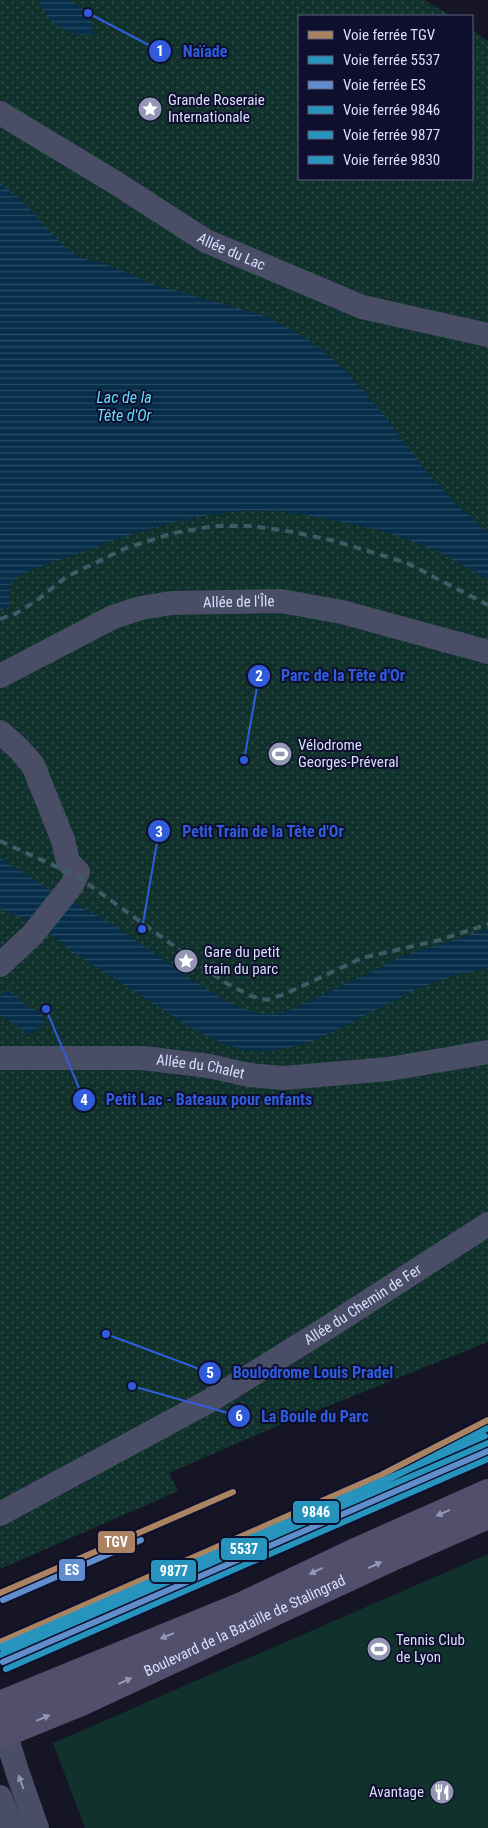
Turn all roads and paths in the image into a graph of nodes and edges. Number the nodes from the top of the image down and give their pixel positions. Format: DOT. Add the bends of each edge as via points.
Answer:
graph roads {
  1 [pos="0,113"];
  2 [pos="488,335"];
  3 [pos="488,652"];
  4 [pos="0,676"];
  5 [pos="0,732"];
  6 [pos="0,965"];
  7 [pos="488,1052"];
  8 [pos="0,1058"];
  9 [pos="488,1224"];
  10 [pos="488,1493"];
  11 [pos="0,1514"];
  12 [pos="488,1515"];
  13 [pos="0,1705"];
  14 [pos="2,1728"];
  15 [pos="0,1797"];
  16 [pos="12,1828"];
  17 [pos="38,1828"];
  1 -- 2 [label="street, Allée du Lac" via="206,241 362,307"];
  3 -- 4 [label="street, Allée de l'Île" via="342,612 281,601 171,603 113,617"];
  5 -- 6 [label="street" via="33,765 63,840 68,862 78,872 72,885 33,934"];
  7 -- 8 [label="street, Allée du Chalet" via="389,1069 284,1078 143,1058"];
  9 -- 11 [label="street, Allée du Chemin de Fer" via="211,1400"];
  10 -- 13 [label="main road, Boulevard de la Bataille de Stalingrad, one-way" via="242,1606"];
  14 -- 12 [label="main road, Boulevard de la Bataille de Stalingrad, one-way" via="80,1702"];
  17 -- 14 [label="street, one-way"];
  15 -- 16 [label="street"];
}
